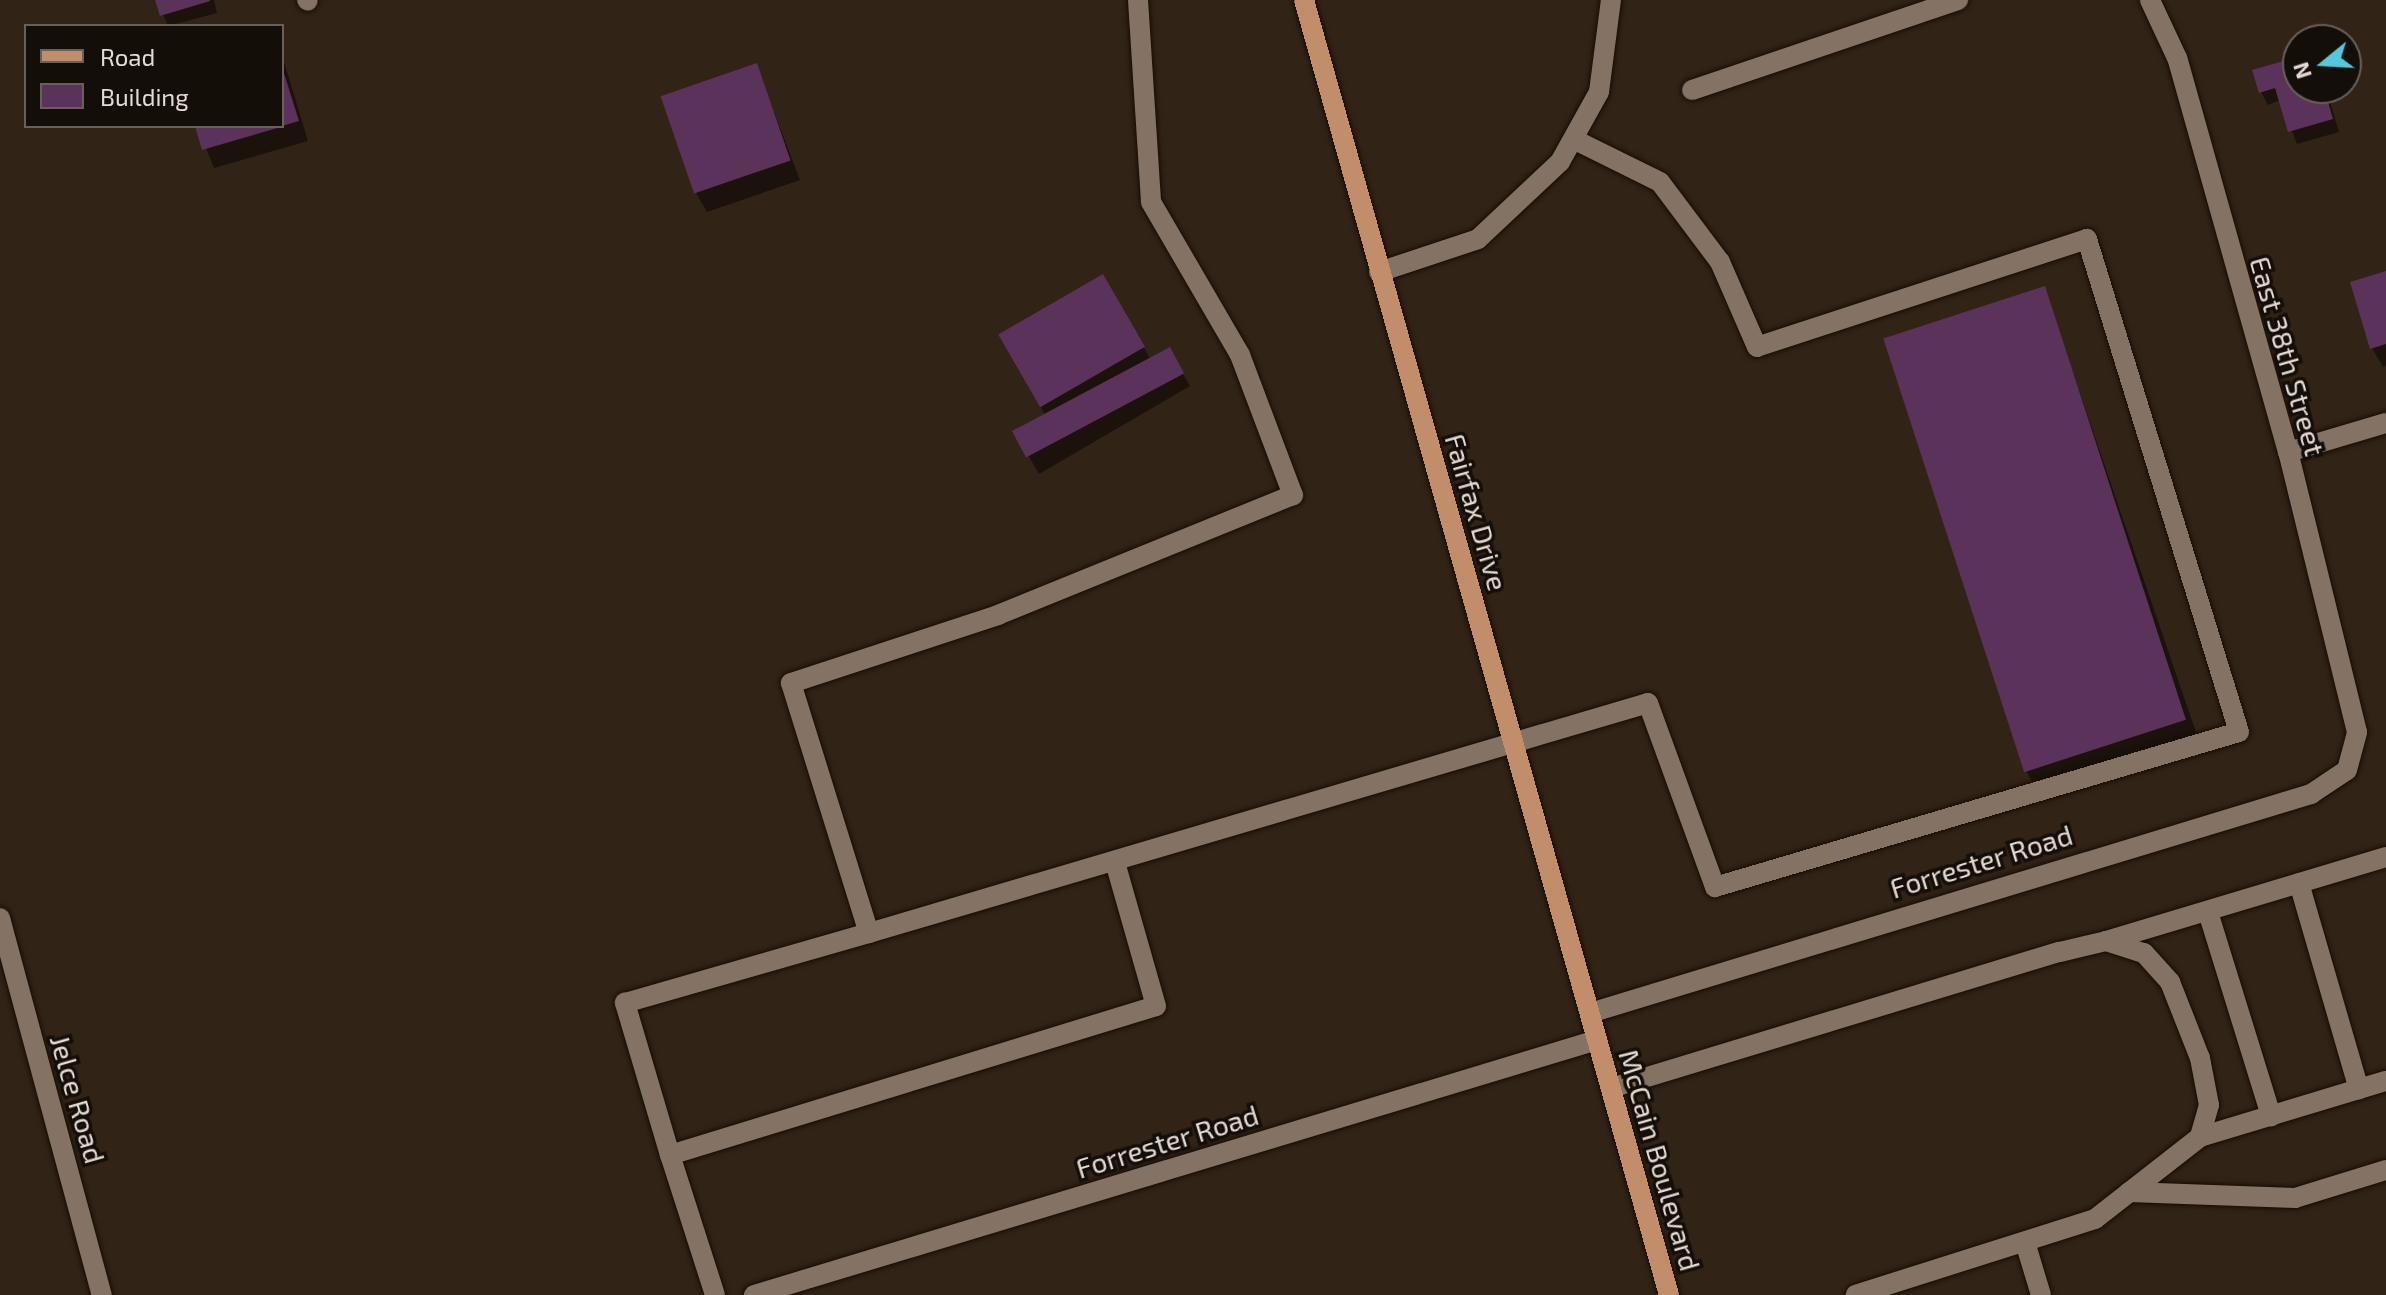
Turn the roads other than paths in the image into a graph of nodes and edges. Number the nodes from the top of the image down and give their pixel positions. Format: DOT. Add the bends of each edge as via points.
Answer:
graph roads {
  1 [pos="1138,0"];
  2 [pos="1304,0"];
  3 [pos="1611,0"];
  4 [pos="1958,0"];
  5 [pos="2150,0"];
  6 [pos="1692,90"];
  7 [pos="1575,140"];
  8 [pos="1379,272"];
  9 [pos="2386,423"];
  10 [pos="2288,452"];
  11 [pos="2357,732"];
  12 [pos="1513,742"];
  13 [pos="2386,857"];
  14 [pos="1115,862"];
  15 [pos="2299,883"];
  16 [pos="2208,912"];
  17 [pos="0,918"];
  18 [pos="869,933"];
  19 [pos="2106,941"];
  20 [pos="1590,1013"];
  21 [pos="1597,1040"];
  22 [pos="2386,1081"];
  23 [pos="1611,1088"];
  24 [pos="2359,1089"];
  25 [pos="2271,1116"];
  26 [pos="2200,1137"];
  27 [pos="670,1155"];
  28 [pos="2386,1170"];
  29 [pos="2129,1192"];
  30 [pos="2025,1242"];
  31 [pos="1898,1289"];
  32 [pos="102,1295"];
  33 [pos="715,1295"];
  34 [pos="754,1295"];
  35 [pos="1669,1295"];
  36 [pos="1856,1295"];
  37 [pos="2041,1295"];
  1 -- 18 [label="street" via="1151,202 1240,355 1293,495 998,615 791,683"];
  2 -- 8 [label="main road, Fairfax Drive"];
  3 -- 7 [label="street" via="1605,71"];
  4 -- 6 [label="street"];
  5 -- 10 [label="street, East 38th Street" via="2177,58"];
  7 -- 8 [label="street" via="1496,227 1466,245"];
  7 -- 12 [label="street" via="1660,182 1720,262 1757,347 2087,239 2239,732 1715,887 1648,703"];
  8 -- 12 [label="main road, Fairfax Drive"];
  9 -- 10 [label="street"];
  10 -- 11 [label="street, East 38th Street"];
  11 -- 20 [label="street, Forrester Road" via="2347,770 2311,794"];
  12 -- 14 [label="street"];
  12 -- 20 [label="main road, Fairfax Drive"];
  13 -- 15 [label="street"];
  14 -- 18 [label="street"];
  14 -- 27 [label="street" via="1156,1006"];
  15 -- 16 [label="street"];
  15 -- 24 [label="street"];
  16 -- 19 [label="street"];
  16 -- 25 [label="street"];
  17 -- 32 [label="street, Jelce Road"];
  18 -- 27 [label="street" via="625,1003"];
  19 -- 23 [label="street"];
  19 -- 26 [label="street" via="2144,953 2170,982 2209,1105"];
  20 -- 21 [label="main road, Fairfax Drive"];
  21 -- 23 [label="main road, McCain Boulevard"];
  21 -- 34 [label="street, Forrester Road"];
  22 -- 24 [label="street"];
  23 -- 35 [label="main road, McCain Boulevard"];
  24 -- 25 [label="street"];
  25 -- 26 [label="street"];
  26 -- 29 [label="street"];
  27 -- 33 [label="street"];
  28 -- 29 [label="street" via="2295,1198"];
  29 -- 30 [label="street" via="2095,1219"];
  30 -- 31 [label="street"];
  30 -- 37 [label="street"];
  31 -- 36 [label="street"];
}
